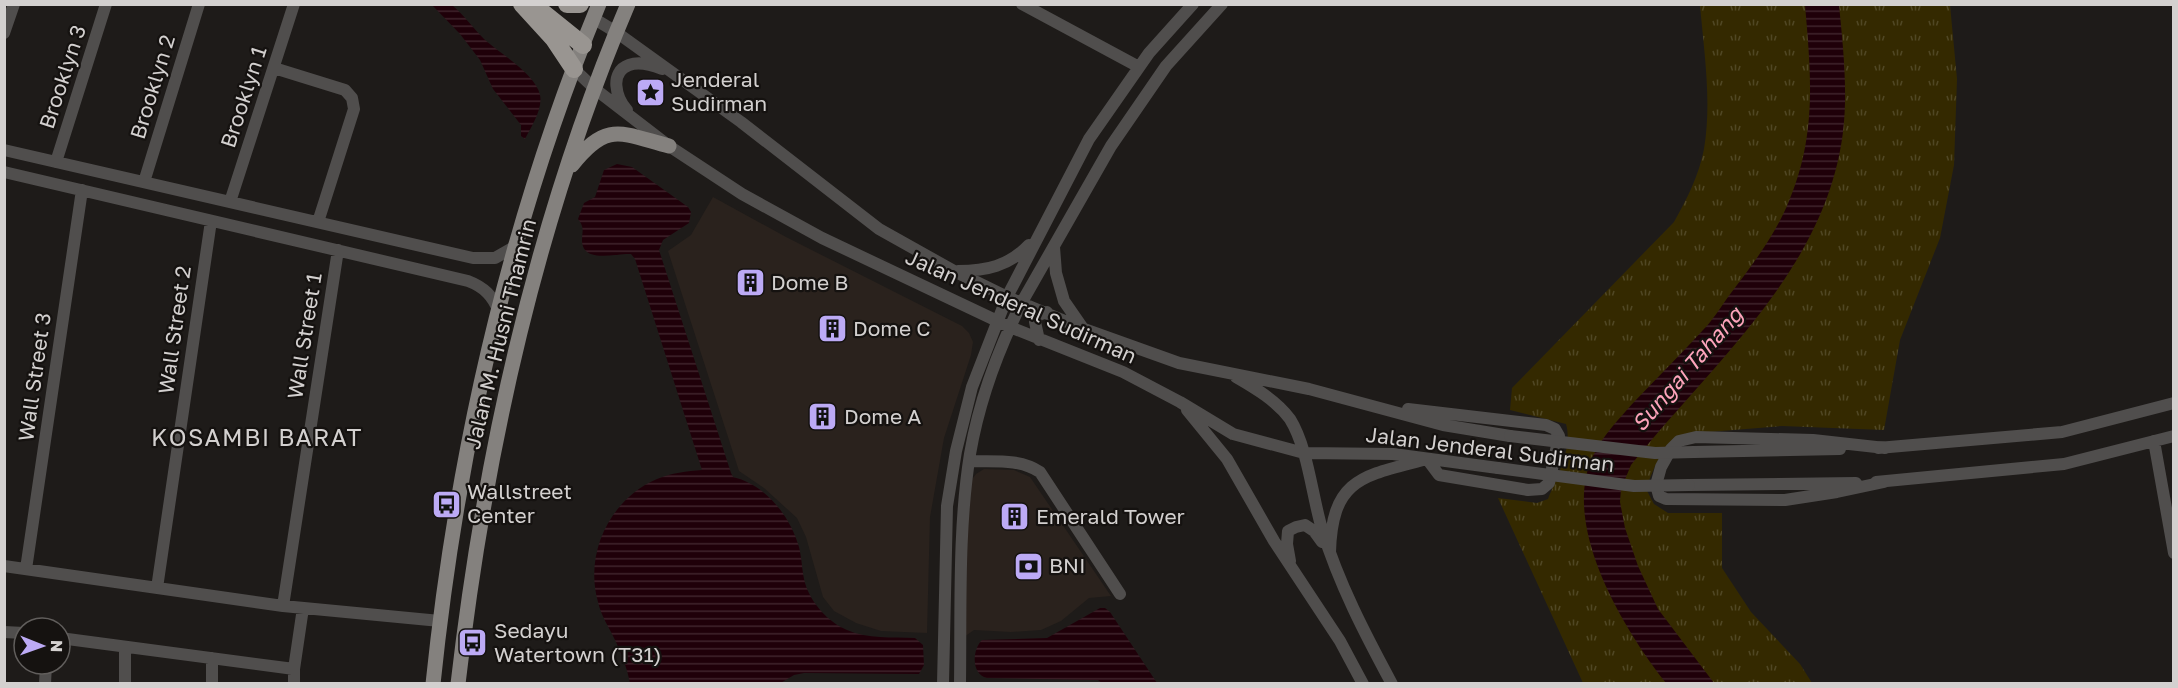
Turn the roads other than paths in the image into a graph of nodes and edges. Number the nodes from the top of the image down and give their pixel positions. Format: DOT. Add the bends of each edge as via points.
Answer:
graph roads {
  1 [pos="14,4"];
  2 [pos="106,4"];
  3 [pos="200,4"];
  4 [pos="294,4"];
  5 [pos="522,4"];
  6 [pos="531,4"];
  7 [pos="567,4"];
  8 [pos="580,4"];
  9 [pos="628,4"];
  10 [pos="1022,4"];
  11 [pos="1193,4"];
  12 [pos="1222,4"];
  13 [pos="596,11"];
  14 [pos="616,32"];
  15 [pos="4,33"];
  16 [pos="583,45"];
  17 [pos="274,68"];
  18 [pos="1139,68"];
  19 [pos="574,69"];
  20 [pos="674,73"];
  21 [pos="595,89"];
  22 [pos="643,126"];
  23 [pos="669,146"];
  24 [pos="4,150"];
  25 [pos="56,162"];
  26 [pos="4,172"];
  27 [pos="565,174"];
  28 [pos="144,182"];
  29 [pos="82,190"];
  30 [pos="230,202"];
  31 [pos="211,221"];
  32 [pos="318,222"];
  33 [pos="1036,238"];
  34 [pos="516,246"];
  35 [pos="1054,246"];
  36 [pos="338,250"];
  37 [pos="954,271"];
  38 [pos="1007,297"];
  39 [pos="1022,302"];
  40 [pos="499,312"];
  41 [pos="1047,312"];
  42 [pos="997,321"];
  43 [pos="1010,327"];
  44 [pos="1084,329"];
  45 [pos="1039,340"];
  46 [pos="1227,372"];
  47 [pos="1341,398"];
  48 [pos="1180,402"];
  49 [pos="2174,403"];
  50 [pos="2174,436"];
  51 [pos="2154,441"];
  52 [pos="1885,448"];
  53 [pos="1304,453"];
  54 [pos="1427,459"];
  55 [pos="969,461"];
  56 [pos="1884,482"];
  57 [pos="1330,552"];
  58 [pos="2174,553"];
  59 [pos="4,566"];
  60 [pos="26,569"];
  61 [pos="1293,572"];
  62 [pos="157,588"];
  63 [pos="1120,594"];
  64 [pos="283,606"];
  65 [pos="303,608"];
  66 [pos="440,621"];
  67 [pos="72,640"];
  68 [pos="125,647"];
  69 [pos="212,658"];
  70 [pos="294,669"];
  71 [pos="125,684"];
  72 [pos="212,684"];
  73 [pos="294,684"];
  74 [pos="433,684"];
  75 [pos="459,684"];
  76 [pos="943,684"];
  77 [pos="960,684"];
  78 [pos="1363,684"];
  79 [pos="1392,684"];
  1 -- 15 [label="street"];
  2 -- 25 [label="street, Brooklyn 3"];
  3 -- 28 [label="street, Brooklyn 2"];
  4 -- 17 [label="street, Brooklyn 1"];
  5 -- 19 [label="highway" via="554,39"];
  6 -- 16 [label="highway"];
  7 -- 8 [label="highway"];
  9 -- 14 [label="main road, Jalan M. Husni Thamrin"];
  10 -- 18 [label="street"];
  11 -- 18 [label="street"];
  12 -- 35 [label="street" via="1166,66 1111,146"];
  13 -- 14 [label="street, Jalan Jenderal Sudirman"];
  13 -- 16 [label="main road, Jalan M. Husni Thamrin"];
  14 -- 20 [label="street, Jalan Jenderal Sudirman"];
  14 -- 21 [label="main road, Jalan M. Husni Thamrin"];
  16 -- 19 [label="main road, Jalan M. Husni Thamrin"];
  17 -- 30 [label="street, Brooklyn 1"];
  17 -- 32 [label="street" via="345,90 352,98 354,110"];
  18 -- 33 [label="street" via="1089,139"];
  19 -- 21 [label="street, Jalan Jenderal Sudirman"];
  19 -- 34 [label="main road, Jalan M. Husni Thamrin"];
  20 -- 22 [label="street" via="639,63 619,73 617,87 622,104"];
  20 -- 37 [label="street, Jalan Jenderal Sudirman" via="879,229"];
  21 -- 22 [label="street, Jalan Jenderal Sudirman"];
  21 -- 27 [label="main road, Jalan M. Husni Thamrin"];
  22 -- 23 [label="street, Jalan Jenderal Sudirman"];
  23 -- 27 [label="main road" via="623,135 604,136 587,147"];
  23 -- 42 [label="street, Jalan Jenderal Sudirman" via="800,226"];
  24 -- 25 [label="street"];
  25 -- 28 [label="street"];
  26 -- 29 [label="street"];
  27 -- 75 [label="main road, Jalan M. Husni Thamrin" via="540,255 500,421 474,559"];
  28 -- 30 [label="street"];
  29 -- 31 [label="street"];
  29 -- 60 [label="street, Wall Street 3"];
  30 -- 32 [label="street"];
  31 -- 36 [label="street"];
  31 -- 62 [label="street, Wall Street 2"];
  32 -- 34 [label="street" via="473,258 495,258"];
  33 -- 37 [label="street" via="1022,253 1000,266"];
  33 -- 38 [label="street"];
  34 -- 40 [label="main road, Jalan M. Husni Thamrin"];
  35 -- 39 [label="street"];
  35 -- 44 [label="street" via="1064,301"];
  36 -- 40 [label="street" via="478,284 492,296"];
  36 -- 64 [label="street, Wall Street 1"];
  37 -- 38 [label="street, Jalan Jenderal Sudirman"];
  38 -- 39 [label="street, Jalan Jenderal Sudirman"];
  38 -- 42 [label="street"];
  39 -- 41 [label="street, Jalan Jenderal Sudirman"];
  39 -- 43 [label="street"];
  40 -- 66 [label="main road, Jalan M. Husni Thamrin" via="460,490"];
  41 -- 44 [label="street, Jalan Jenderal Sudirman"];
  41 -- 45 [label="street" via="1038,315 1035,322"];
  42 -- 43 [label="street, Jalan Jenderal Sudirman"];
  42 -- 76 [label="street" via="972,387 947,506"];
  43 -- 45 [label="street, Jalan Jenderal Sudirman"];
  43 -- 55 [label="street" via="985,390"];
  44 -- 46 [label="street, Jalan Jenderal Sudirman" via="1179,363"];
  45 -- 48 [label="street, Jalan Jenderal Sudirman" via="1123,372"];
  46 -- 47 [label="street, Jalan Jenderal Sudirman"];
  46 -- 53 [label="street" via="1264,394 1290,419"];
  47 -- 52 [label="street, Jalan Jenderal Sudirman, bridge" via="1443,425 1655,453"];
  47 -- 54 [label="street" via="1546,425 1555,429 1558,436 1549,483 1542,489 1439,475"];
  48 -- 53 [label="street, Jalan Jenderal Sudirman" via="1233,434"];
  48 -- 61 [label="street" via="1227,459"];
  49 -- 52 [label="street, Jalan Jenderal Sudirman" via="2062,432"];
  50 -- 51 [label="street, Jalan Jenderal Sudirman"];
  51 -- 56 [label="street, Jalan Jenderal Sudirman" via="2064,464"];
  51 -- 58 [label="street"];
  52 -- 56 [label="street" via="1813,440 1696,437 1679,441 1671,449 1656,485 1659,496 1666,499 1785,500"];
  53 -- 54 [label="street, Jalan Jenderal Sudirman" via="1393,454"];
  53 -- 57 [label="street"];
  54 -- 56 [label="street, Jalan Jenderal Sudirman, bridge" via="1635,486"];
  54 -- 57 [label="street" via="1371,474 1343,494 1331,528"];
  55 -- 63 [label="street" via="1019,462 1040,472"];
  55 -- 77 [label="street" via="964,508"];
  57 -- 61 [label="street" via="1305,525 1288,531"];
  57 -- 79 [label="street" via="1339,579"];
  59 -- 60 [label="street"];
  60 -- 62 [label="street"];
  61 -- 78 [label="street" via="1340,641"];
  62 -- 64 [label="street"];
  64 -- 65 [label="street"];
  65 -- 66 [label="street"];
  65 -- 70 [label="street"];
  66 -- 74 [label="main road, Jalan M. Husni Thamrin"];
  67 -- 68 [label="street"];
  68 -- 69 [label="street"];
  68 -- 71 [label="street"];
  69 -- 70 [label="street"];
  69 -- 72 [label="street"];
  70 -- 73 [label="street"];
}
